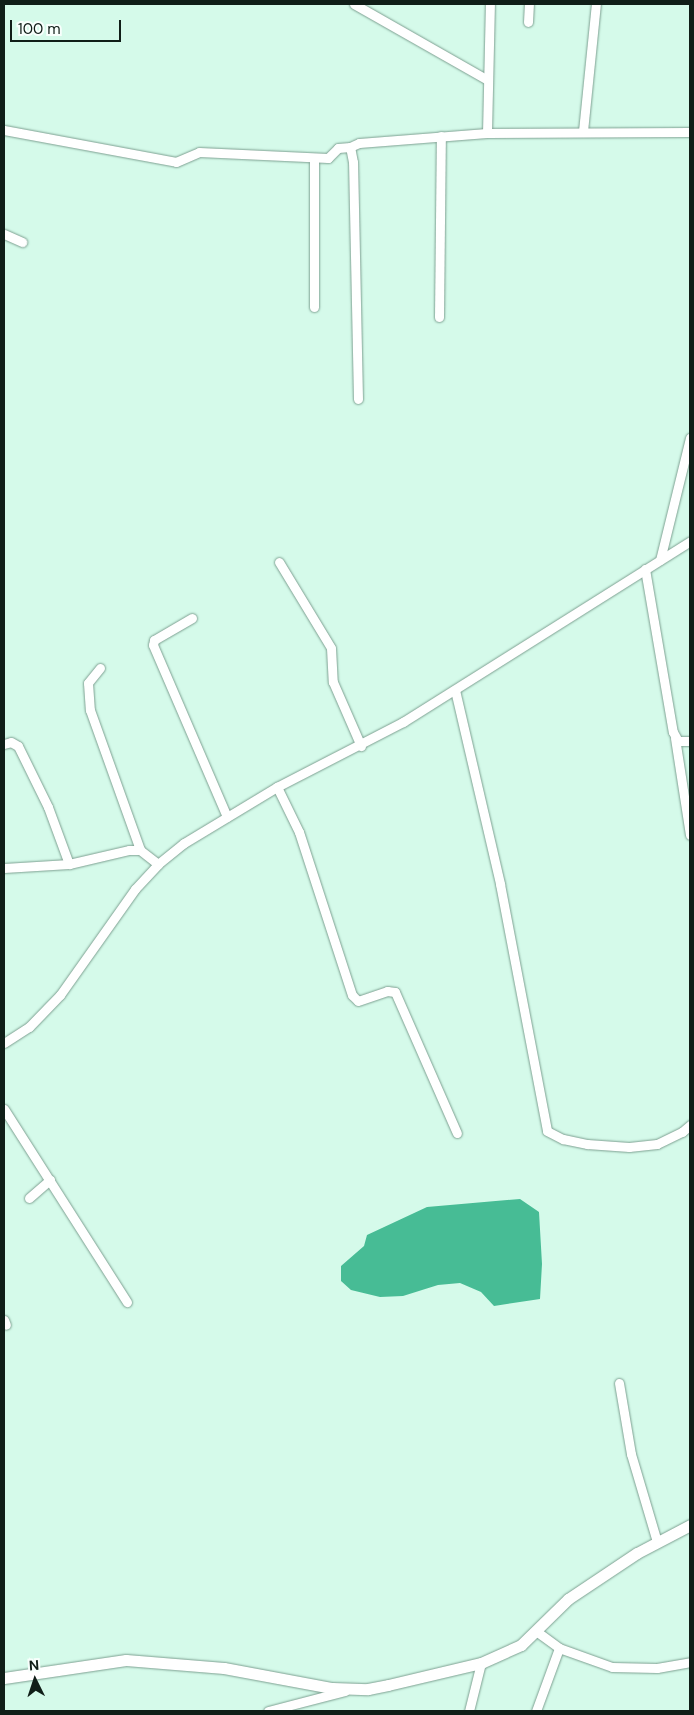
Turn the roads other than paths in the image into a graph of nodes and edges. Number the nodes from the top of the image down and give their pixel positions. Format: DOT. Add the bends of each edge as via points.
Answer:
graph roads {
  1 [pos="354,4"];
  2 [pos="490,4"];
  3 [pos="529,4"];
  4 [pos="596,4"];
  5 [pos="528,22"];
  6 [pos="488,80"];
  7 [pos="4,130"];
  8 [pos="583,131"];
  9 [pos="690,132"];
  10 [pos="487,133"];
  11 [pos="441,136"];
  12 [pos="350,146"];
  13 [pos="314,158"];
  14 [pos="4,234"];
  15 [pos="22,242"];
  16 [pos="314,306"];
  17 [pos="439,317"];
  18 [pos="358,399"];
  19 [pos="690,438"];
  20 [pos="690,541"];
  21 [pos="660,560"];
  22 [pos="279,562"];
  23 [pos="645,569"];
  24 [pos="192,618"];
  25 [pos="100,668"];
  26 [pos="455,690"];
  27 [pos="675,738"];
  28 [pos="690,741"];
  29 [pos="4,744"];
  30 [pos="361,746"];
  31 [pos="277,787"];
  32 [pos="227,817"];
  33 [pos="690,835"];
  34 [pos="140,850"];
  35 [pos="69,864"];
  36 [pos="158,864"];
  37 [pos="4,868"];
  38 [pos="4,1043"];
  39 [pos="4,1109"];
  40 [pos="690,1125"];
  41 [pos="457,1133"];
  42 [pos="50,1180"];
  43 [pos="29,1198"];
  44 [pos="127,1302"];
  45 [pos="619,1383"];
  46 [pos="690,1525"];
  47 [pos="657,1542"];
  48 [pos="536,1631"];
  49 [pos="559,1648"];
  50 [pos="690,1662"];
  51 [pos="481,1664"];
  52 [pos="4,1678"];
  53 [pos="350,1689"];
  54 [pos="268,1711"];
  55 [pos="469,1711"];
  56 [pos="536,1711"];
  1 -- 6 [label="street"];
  2 -- 6 [label="street"];
  3 -- 5 [label="street"];
  4 -- 8 [label="street"];
  6 -- 10 [label="street"];
  7 -- 13 [label="street" via="176,162 199,152"];
  8 -- 9 [label="street"];
  8 -- 10 [label="street"];
  10 -- 11 [label="street"];
  11 -- 12 [label="street"];
  11 -- 17 [label="street"];
  12 -- 13 [label="street" via="338,148 328,158"];
  12 -- 18 [label="street"];
  13 -- 16 [label="street"];
  14 -- 15 [label="street"];
  19 -- 21 [label="street"];
  20 -- 21 [label="street"];
  21 -- 23 [label="street"];
  22 -- 30 [label="street" via="332,648 333,682"];
  23 -- 26 [label="street"];
  23 -- 27 [label="street"];
  24 -- 32 [label="street" via="154,640 153,646"];
  25 -- 34 [label="street" via="88,684 90,710"];
  26 -- 30 [label="street"];
  26 -- 40 [label="street" via="500,884 547,1131 563,1139 587,1144 629,1147 657,1144"];
  27 -- 28 [label="street"];
  27 -- 33 [label="street"];
  29 -- 35 [label="street" via="12,742 18,746 48,807"];
  30 -- 31 [label="street"];
  31 -- 32 [label="street"];
  31 -- 41 [label="street" via="299,832 352,995 358,1001 387,991 395,992"];
  32 -- 36 [label="street" via="184,843"];
  34 -- 35 [label="street"];
  34 -- 36 [label="street"];
  35 -- 37 [label="street"];
  36 -- 38 [label="street" via="108,925 60,995 28,1027"];
  39 -- 42 [label="street"];
  42 -- 43 [label="street"];
  42 -- 44 [label="street"];
  45 -- 47 [label="street" via="631,1454"];
  46 -- 47 [label="street"];
  47 -- 48 [label="street" via="568,1599"];
  48 -- 49 [label="street"];
  48 -- 51 [label="street" via="521,1645"];
  49 -- 50 [label="street" via="612,1667 657,1668"];
  49 -- 56 [label="street"];
  51 -- 53 [label="street" via="388,1685"];
  51 -- 55 [label="street"];
  52 -- 53 [label="street" via="126,1660 224,1668"];
  53 -- 54 [label="street"];
}
